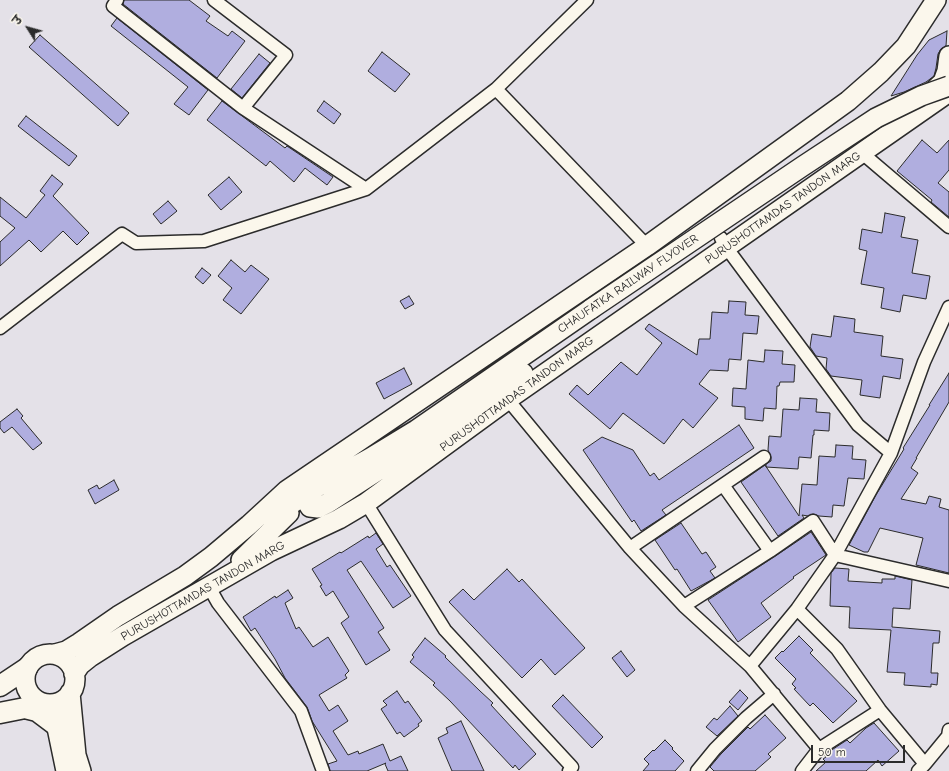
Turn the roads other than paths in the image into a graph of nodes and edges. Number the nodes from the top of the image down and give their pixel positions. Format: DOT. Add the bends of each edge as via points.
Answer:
graph roads {
  1 [pos="117,0"];
  2 [pos="214,0"];
  3 [pos="587,0"];
  4 [pos="936,0"];
  5 [pos="949,56"];
  6 [pos="949,86"];
  7 [pos="496,89"];
  8 [pos="949,92"];
  9 [pos="243,108"];
  10 [pos="862,153"];
  11 [pos="366,189"];
  12 [pos="949,227"];
  13 [pos="724,242"];
  14 [pos="647,246"];
  15 [pos="949,307"];
  16 [pos="0,328"];
  17 [pos="504,394"];
  18 [pos="891,453"];
  19 [pos="764,457"];
  20 [pos="723,485"];
  21 [pos="312,490"];
  22 [pos="366,503"];
  23 [pos="290,508"];
  24 [pos="338,519"];
  25 [pos="630,548"];
  26 [pos="770,551"];
  27 [pos="835,555"];
  28 [pos="211,557"];
  29 [pos="949,581"];
  30 [pos="215,584"];
  31 [pos="684,606"];
  32 [pos="797,609"];
  33 [pos="98,651"];
  34 [pos="55,654"];
  35 [pos="750,666"];
  36 [pos="27,668"];
  37 [pos="74,674"];
  38 [pos="0,686"];
  39 [pos="70,693"];
  40 [pos="774,694"];
  41 [pos="41,701"];
  42 [pos="0,708"];
  43 [pos="880,710"];
  44 [pos="0,713"];
  45 [pos="65,722"];
  46 [pos="949,730"];
  47 [pos="819,749"];
  48 [pos="73,759"];
  49 [pos="922,768"];
  50 [pos="66,771"];
  51 [pos="323,771"];
  52 [pos="569,771"];
  53 [pos="697,771"];
  54 [pos="802,771"];
  1 -- 9 [label="street" via="113,6"];
  2 -- 9 [label="street" via="286,55"];
  3 -- 7 [label="street"];
  4 -- 14 [label="main road" via="906,46 848,101"];
  5 -- 13 [label="main road" via="943,82 921,103"];
  6 -- 21 [label="main road, CHAUFATKA RAILWAY FLYOVER, bridge" via="921,96 876,118 591,308 416,430"];
  7 -- 11 [label="street"];
  7 -- 14 [label="street"];
  8 -- 10 [label="main road, PURUSHOTTAMDAS TANDON MARG"];
  9 -- 11 [label="street"];
  10 -- 12 [label="street"];
  10 -- 13 [label="main road, PURUSHOTTAMDAS TANDON MARG"];
  11 -- 16 [label="street" via="204,241 136,243 122,234"];
  13 -- 17 [label="main road"];
  13 -- 18 [label="street" via="858,425"];
  14 -- 28 [label="main road" via="287,490"];
  15 -- 18 [label="street" via="924,362"];
  17 -- 21 [label="main road" via="436,433 318,508 310,507 307,502 306,498"];
  17 -- 22 [label="main road, PURUSHOTTAMDAS TANDON MARG"];
  17 -- 25 [label="street"];
  18 -- 27 [label="street"];
  19 -- 20 [label="street"];
  20 -- 25 [label="street"];
  20 -- 26 [label="street"];
  21 -- 23 [label="main road, CHAUFATKA RAILWAY FLYOVER"];
  22 -- 24 [label="main road, PURUSHOTTAMDAS TANDON MARG"];
  22 -- 52 [label="street" via="445,630 572,767"];
  23 -- 24 [label="main road" via="295,518 311,523"];
  23 -- 28 [label="main road"];
  23 -- 30 [label="main road"];
  24 -- 30 [label="main road, PURUSHOTTAMDAS TANDON MARG" via="271,551"];
  25 -- 31 [label="street"];
  26 -- 27 [label="street" via="813,521"];
  26 -- 31 [label="street"];
  27 -- 29 [label="street"];
  27 -- 32 [label="street"];
  28 -- 34 [label="main road" via="186,576 118,616 79,643"];
  30 -- 33 [label="main road, PURUSHOTTAMDAS TANDON MARG"];
  30 -- 51 [label="street" via="218,603 301,711"];
  31 -- 35 [label="street"];
  32 -- 35 [label="street"];
  32 -- 43 [label="street" via="837,649"];
  33 -- 37 [label="main road, PURUSHOTTAMDAS TANDON MARG" via="80,665"];
  33 -- 45 [label="main road" via="78,692 77,707"];
  34 -- 36 [label="main road" via="38,657"];
  34 -- 37 [label="main road" via="69,662"];
  35 -- 40 [label="street"];
  36 -- 38 [label="highway"];
  36 -- 41 [label="main road" via="25,684 28,692"];
  37 -- 39 [label="main road" via="74,686"];
  39 -- 41 [label="main road" via="57,703"];
  39 -- 45 [label="main road"];
  40 -- 47 [label="street"];
  40 -- 53 [label="street" via="715,749"];
  41 -- 42 [label="highway" via="23,698"];
  41 -- 45 [label="main road" via="55,718"];
  43 -- 47 [label="street"];
  43 -- 49 [label="street"];
  44 -- 45 [label="highway" via="25,708"];
  45 -- 48 [label="main road"];
  46 -- 49 [label="street" via="948,736"];
  47 -- 54 [label="street"];
  48 -- 50 [label="main road"];
}
